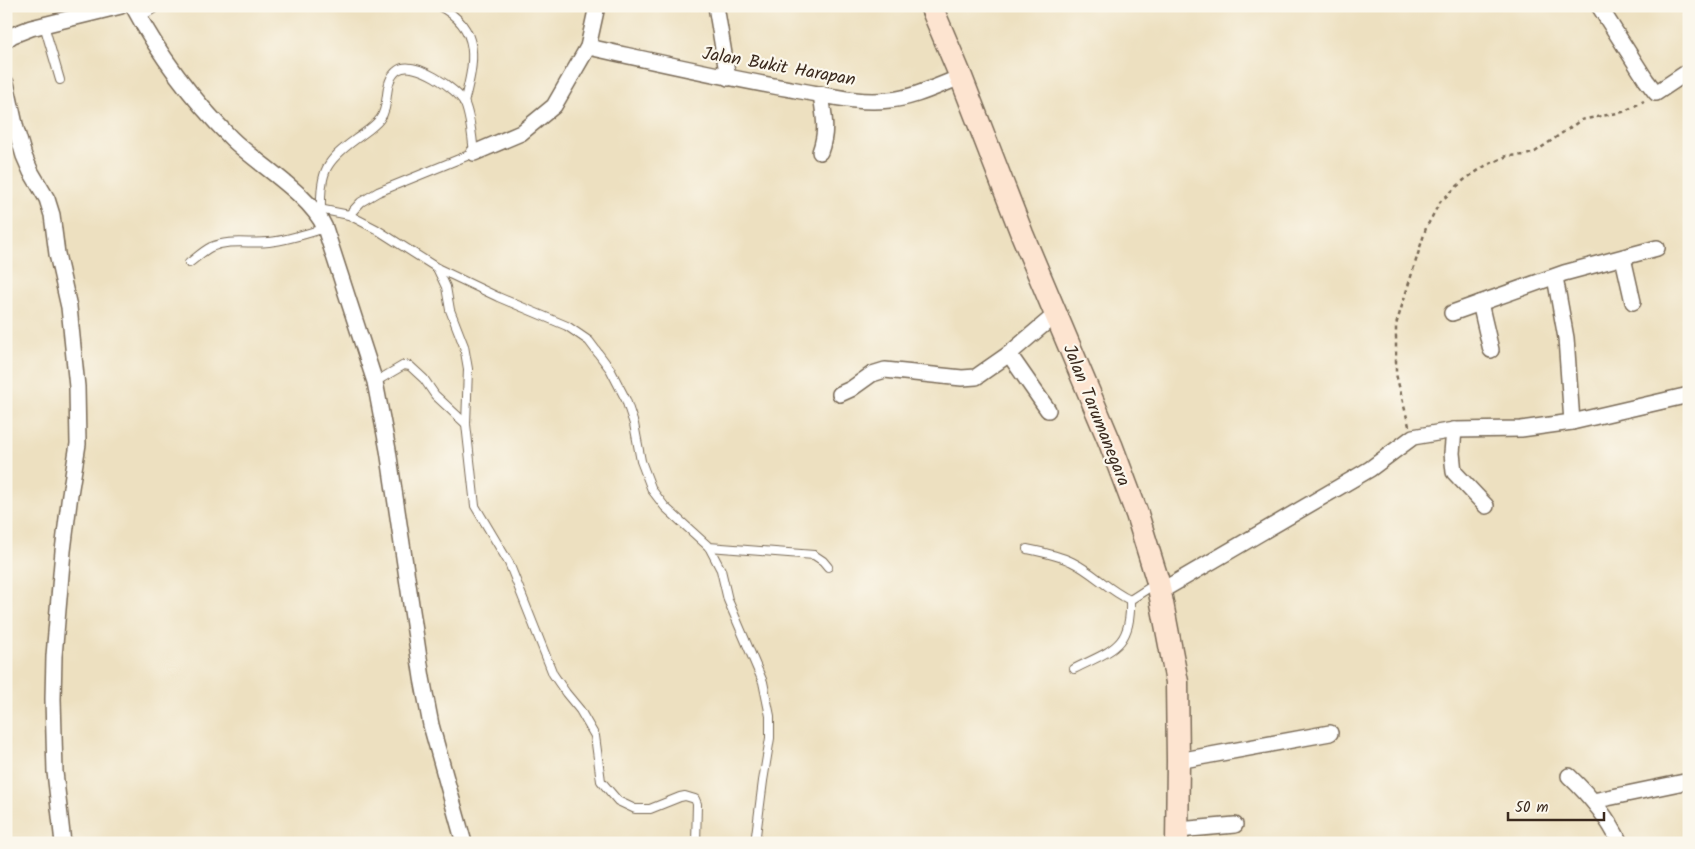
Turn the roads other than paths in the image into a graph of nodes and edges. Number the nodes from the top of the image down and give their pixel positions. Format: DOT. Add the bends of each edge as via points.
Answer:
graph roads {
  1 [pos="121,6"];
  2 [pos="158,6"];
  3 [pos="439,6"];
  4 [pos="598,6"];
  5 [pos="716,6"];
  6 [pos="931,6"];
  7 [pos="1599,6"];
  8 [pos="136,12"];
  9 [pos="44,25"];
  10 [pos="6,40"];
  11 [pos="588,47"];
  12 [pos="1689,71"];
  13 [pos="961,77"];
  14 [pos="728,78"];
  15 [pos="60,80"];
  16 [pos="6,83"];
  17 [pos="820,94"];
  18 [pos="464,103"];
  19 [pos="820,152"];
  20 [pos="474,153"];
  21 [pos="317,209"];
  22 [pos="348,215"];
  23 [pos="325,228"];
  24 [pos="1656,248"];
  25 [pos="1623,258"];
  26 [pos="189,264"];
  27 [pos="437,268"];
  28 [pos="1555,277"];
  29 [pos="1633,302"];
  30 [pos="1480,303"];
  31 [pos="1452,313"];
  32 [pos="1056,314"];
  33 [pos="1491,350"];
  34 [pos="1009,354"];
  35 [pos="375,382"];
  36 [pos="840,394"];
  37 [pos="1689,396"];
  38 [pos="1048,410"];
  39 [pos="1572,422"];
  40 [pos="466,424"];
  41 [pos="1454,430"];
  42 [pos="1486,506"];
  43 [pos="709,547"];
  44 [pos="1027,549"];
  45 [pos="828,567"];
  46 [pos="1160,586"];
  47 [pos="1130,600"];
  48 [pos="1074,669"];
  49 [pos="1330,733"];
  50 [pos="1178,761"];
  51 [pos="1569,776"];
  52 [pos="1689,781"];
  53 [pos="1593,801"];
  54 [pos="1235,825"];
  55 [pos="1177,837"];
  56 [pos="62,843"];
  57 [pos="464,843"];
  58 [pos="696,843"];
  59 [pos="755,843"];
  60 [pos="1620,843"];
  1 -- 9 [label="street"];
  2 -- 8 [label="lane"];
  3 -- 18 [label="lane" via="458,19 472,44 473,68"];
  4 -- 11 [label="street"];
  5 -- 14 [label="street"];
  6 -- 13 [label="street, Jalan Tarumanegara"];
  7 -- 12 [label="street" via="1656,93"];
  8 -- 21 [label="street" via="158,51 206,111 232,139"];
  9 -- 10 [label="street"];
  9 -- 15 [label="lane"];
  11 -- 14 [label="street, Jalan Bukit Harapan"];
  11 -- 20 [label="street" via="554,106 521,133"];
  13 -- 17 [label="street, Jalan Bukit Harapan" via="891,100 872,101"];
  13 -- 32 [label="street, Jalan Tarumanegara"];
  14 -- 17 [label="street, Jalan Bukit Harapan"];
  16 -- 56 [label="street" via="24,156 47,198 52,215 69,307 77,387 78,444 63,551 54,656 55,772"];
  17 -- 19 [label="street" via="826,130"];
  18 -- 20 [label="lane"];
  18 -- 21 [label="lane" via="448,87 420,69 406,67 397,71 390,80 380,118 336,154 326,168"];
  20 -- 22 [label="lane" via="378,192"];
  21 -- 22 [label="lane"];
  21 -- 23 [label="street"];
  22 -- 27 [label="lane"];
  23 -- 26 [label="lane" via="282,240 220,244 204,251"];
  23 -- 35 [label="street"];
  24 -- 25 [label="street"];
  25 -- 28 [label="street"];
  25 -- 29 [label="street"];
  27 -- 40 [label="lane" via="446,286 454,322 467,357"];
  27 -- 43 [label="lane" via="566,326 588,341 610,369 626,400 641,461 652,490 665,507"];
  28 -- 30 [label="street"];
  28 -- 39 [label="street" via="1566,338"];
  30 -- 31 [label="street"];
  30 -- 33 [label="street"];
  32 -- 34 [label="street"];
  32 -- 46 [label="street, Jalan Tarumanegara" via="1111,445"];
  34 -- 36 [label="street" via="973,378 885,370 872,374"];
  34 -- 38 [label="street"];
  35 -- 40 [label="lane" via="404,365 410,366"];
  35 -- 57 [label="street" via="431,725"];
  37 -- 39 [label="street"];
  39 -- 41 [label="street" via="1521,429"];
  40 -- 58 [label="lane" via="475,506 509,563 553,674 595,736 601,781 618,801 636,809 650,809 680,797 695,799"];
  41 -- 42 [label="street" via="1454,472"];
  41 -- 46 [label="street" via="1413,437 1370,469"];
  43 -- 45 [label="lane" via="814,555"];
  43 -- 59 [label="lane" via="721,570 728,600 763,682 770,716 770,738"];
  44 -- 47 [label="lane" via="1072,562"];
  46 -- 47 [label="lane"];
  46 -- 50 [label="street, Jalan Tarumanegara" via="1177,682"];
  47 -- 48 [label="lane" via="1130,620 1123,640 1113,649"];
  49 -- 50 [label="street"];
  50 -- 55 [label="street, Jalan Tarumanegara"];
  51 -- 53 [label="street"];
  52 -- 53 [label="street"];
  53 -- 60 [label="street"];
  54 -- 55 [label="street"];
}
